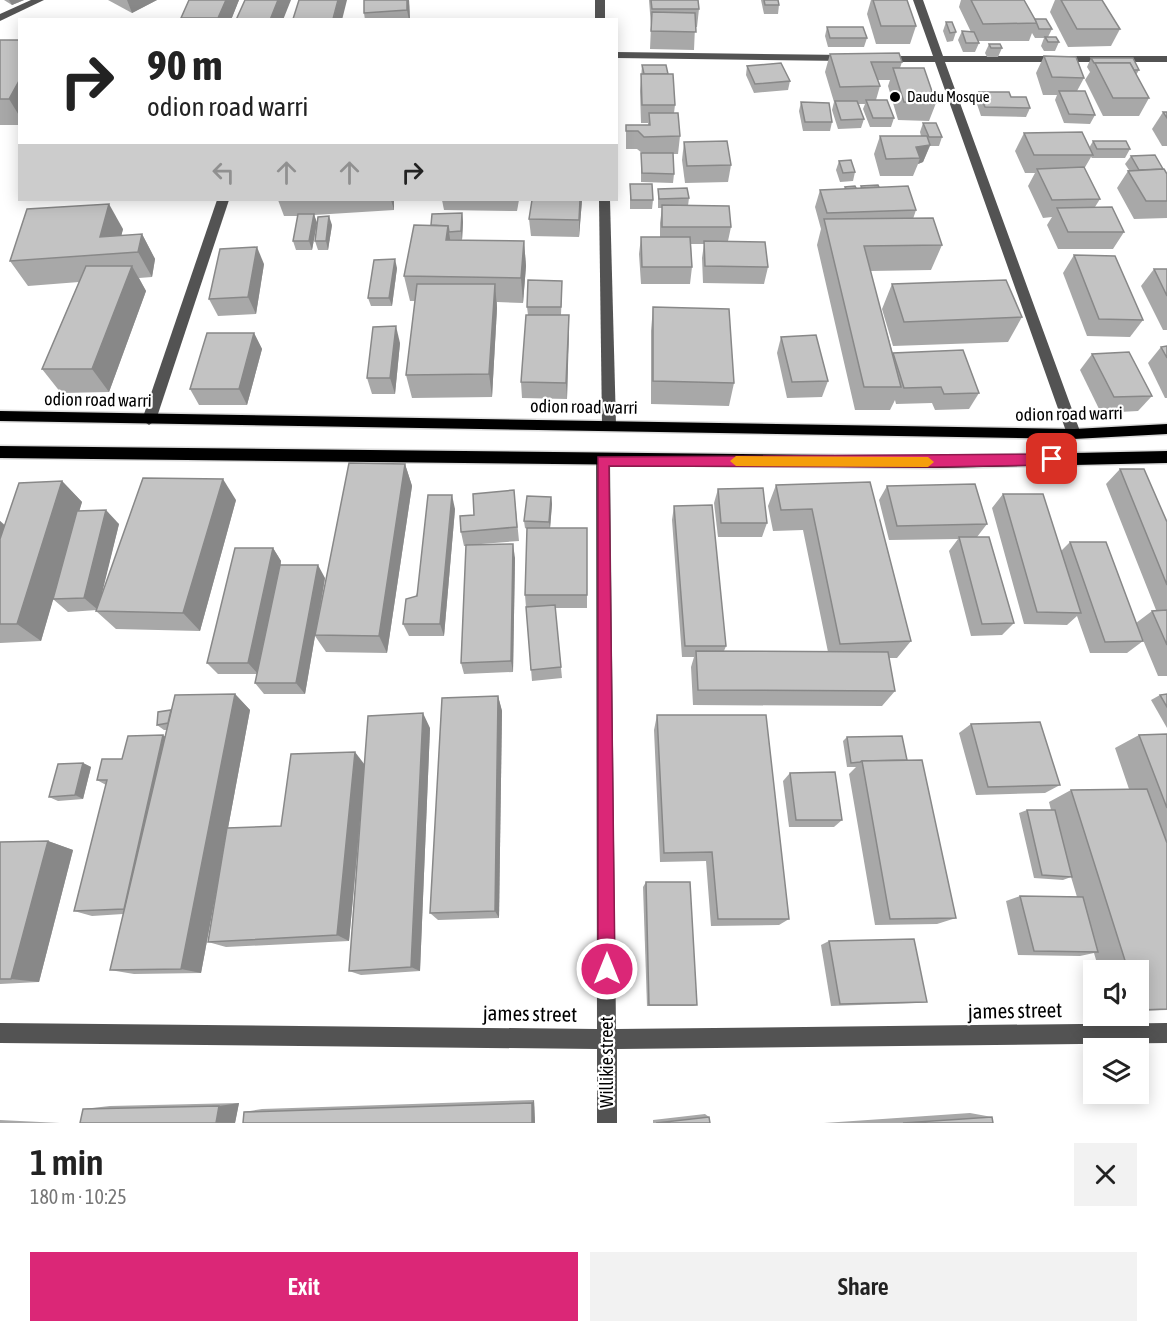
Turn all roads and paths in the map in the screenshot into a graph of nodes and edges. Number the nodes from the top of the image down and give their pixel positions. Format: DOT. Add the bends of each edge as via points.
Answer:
graph roads {
  1 [pos="39,0"];
  2 [pos="600,0"];
  3 [pos="918,0"];
  4 [pos="0,18"];
  5 [pos="600,18"];
  6 [pos="618,55"];
  7 [pos="855,58"];
  8 [pos="867,58"];
  9 [pos="939,59"];
  10 [pos="1167,59"];
  11 [pos="223,201"];
  12 [pos="604,201"];
  13 [pos="0,416"];
  14 [pos="149,420"];
  15 [pos="609,426"];
  16 [pos="1167,429"];
  17 [pos="1074,434"];
  18 [pos="0,452"];
  19 [pos="1167,457"];
  20 [pos="603,460"];
  21 [pos="0,1033"];
  22 [pos="1167,1033"];
  23 [pos="607,1039"];
  24 [pos="608,1123"];
  1 -- 4 [label="street"];
  2 -- 5 [label="street"];
  3 -- 9 [label="street"];
  6 -- 7 [label="street"];
  8 -- 9 [label="street"];
  9 -- 10 [label="street"];
  9 -- 17 [label="street"];
  11 -- 14 [label="street"];
  12 -- 15 [label="street"];
  13 -- 14 [label="main road, odion road warri"];
  14 -- 15 [label="main road, odion road warri"];
  15 -- 17 [label="main road, odion road warri"];
  16 -- 17 [label="main road, odion road warri"];
  18 -- 20 [label="main road"];
  19 -- 20 [label="main road" via="936,462"];
  20 -- 23 [label="street, Willikie street"];
  21 -- 23 [label="street, james street"];
  22 -- 23 [label="street, james street"];
  23 -- 24 [label="street, Willikie street"];
}
